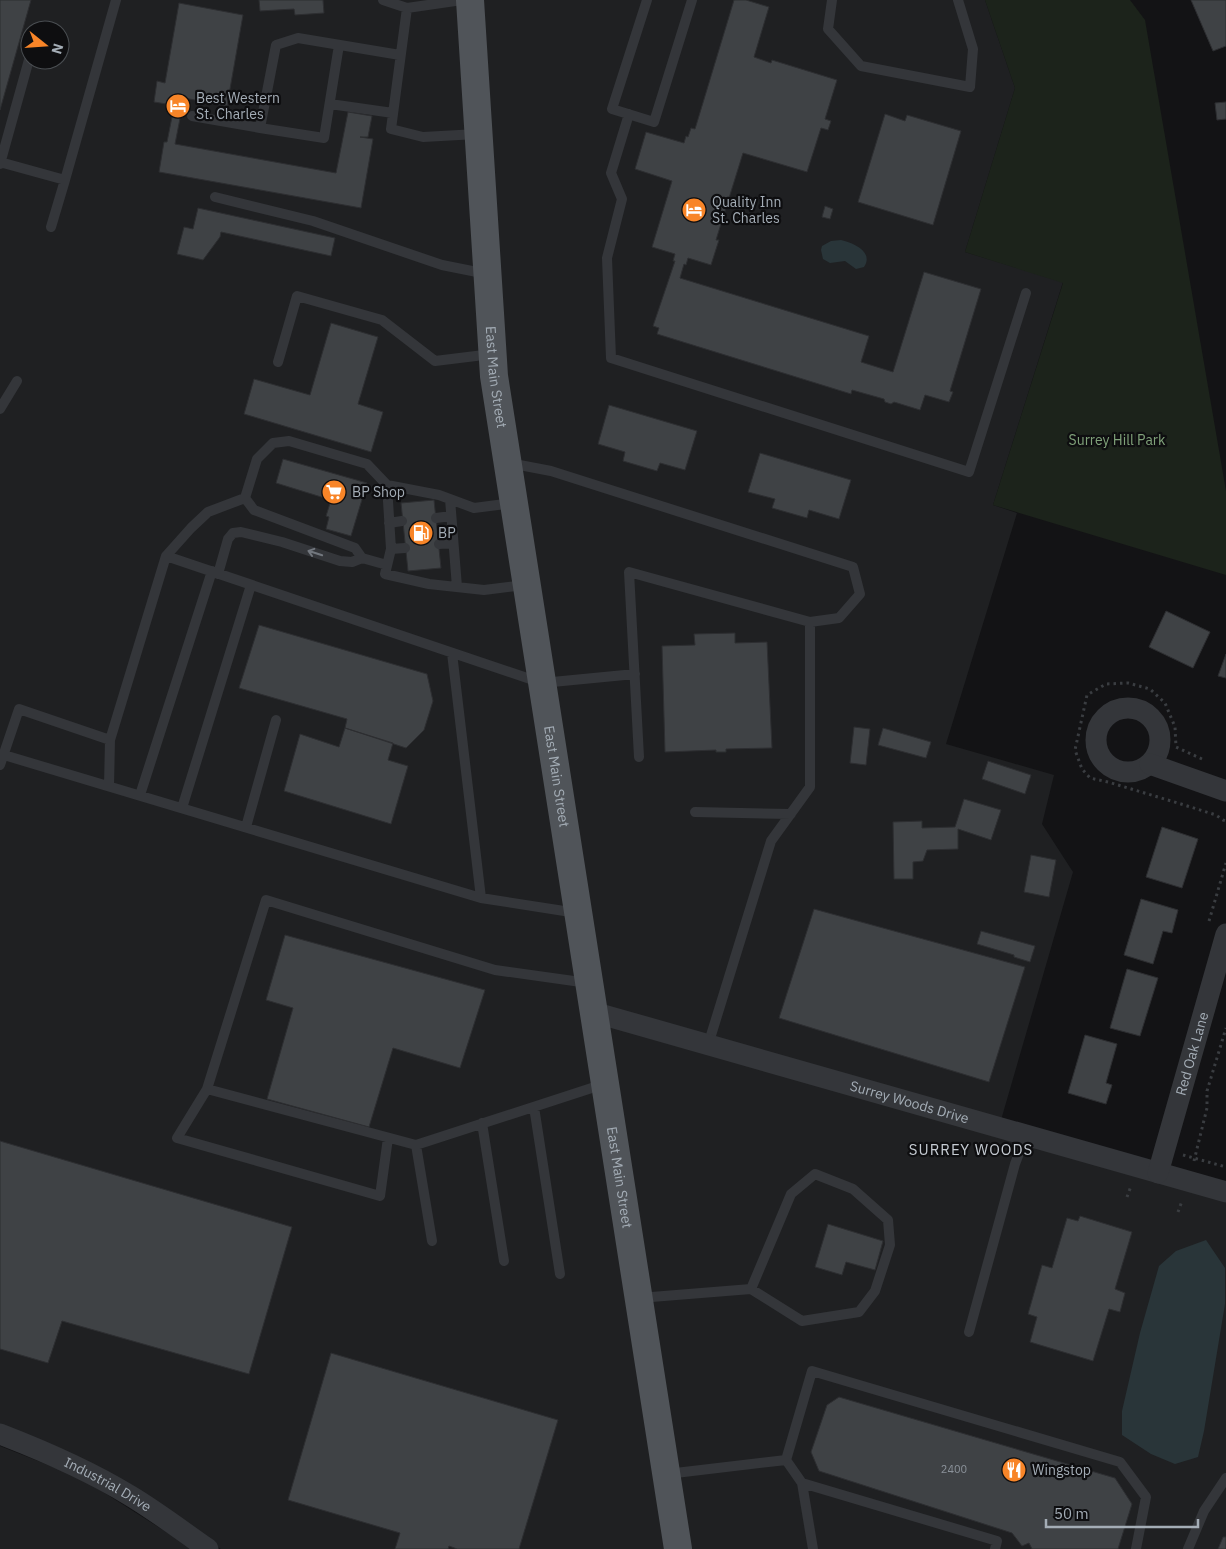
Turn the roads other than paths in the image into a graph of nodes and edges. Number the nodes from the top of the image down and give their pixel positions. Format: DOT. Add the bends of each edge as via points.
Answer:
graph roads {
  1 [pos="116,0"];
  2 [pos="383,0"];
  3 [pos="462,0"];
  4 [pos="470,0"];
  5 [pos="647,0"];
  6 [pos="692,0"];
  7 [pos="832,0"];
  8 [pos="958,0"];
  9 [pos="407,8"];
  10 [pos="340,45"];
  11 [pos="400,55"];
  12 [pos="26,70"];
  13 [pos="330,104"];
  14 [pos="393,113"];
  15 [pos="629,114"];
  16 [pos="192,116"];
  17 [pos="260,128"];
  18 [pos="478,134"];
  19 [pos="0,163"];
  20 [pos="65,180"];
  21 [pos="215,197"];
  22 [pos="50,227"];
  23 [pos="488,274"];
  24 [pos="1026,293"];
  25 [pos="493,354"];
  26 [pos="278,362"];
  27 [pos="17,381"];
  28 [pos="0,410"];
  29 [pos="508,462"];
  30 [pos="387,485"];
  31 [pos="245,498"];
  32 [pos="450,499"];
  33 [pos="514,503"];
  34 [pos="451,516"];
  35 [pos="436,518"];
  36 [pos="402,521"];
  37 [pos="389,523"];
  38 [pos="453,543"];
  39 [pos="439,544"];
  40 [pos="405,548"];
  41 [pos="391,549"];
  42 [pos="166,556"];
  43 [pos="362,558"];
  44 [pos="387,565"];
  45 [pos="215,572"];
  46 [pos="252,585"];
  47 [pos="527,585"];
  48 [pos="457,588"];
  49 [pos="810,622"];
  50 [pos="452,653"];
  51 [pos="635,674"];
  52 [pos="542,683"];
  53 [pos="276,720"];
  54 [pos="110,740"];
  55 [pos="4,754"];
  56 [pos="639,757"];
  57 [pos="1150,764"];
  58 [pos="0,766"];
  59 [pos="109,786"];
  60 [pos="1226,791"];
  61 [pos="140,795"];
  62 [pos="182,808"];
  63 [pos="695,812"];
  64 [pos="790,814"];
  65 [pos="246,827"];
  66 [pos="481,898"];
  67 [pos="578,913"];
  68 [pos="1226,934"];
  69 [pos="589,983"];
  70 [pos="593,1012"];
  71 [pos="708,1045"];
  72 [pos="604,1084"];
  73 [pos="206,1089"];
  74 [pos="534,1107"];
  75 [pos="482,1123"];
  76 [pos="1026,1136"];
  77 [pos="388,1138"];
  78 [pos="416,1145"];
  79 [pos="1158,1173"];
  80 [pos="1226,1192"];
  81 [pos="432,1241"];
  82 [pos="504,1261"];
  83 [pos="560,1274"];
  84 [pos="751,1289"];
  85 [pos="638,1298"];
  86 [pos="969,1332"];
  87 [pos="0,1434"];
  88 [pos="786,1460"];
  89 [pos="666,1474"];
  90 [pos="1226,1478"];
  91 [pos="802,1483"];
  92 [pos="208,1549"];
  93 [pos="678,1549"];
  94 [pos="813,1549"];
  95 [pos="995,1549"];
  96 [pos="1136,1549"];
  97 [pos="1188,1549"];
  1 -- 20 [label="lane"];
  2 -- 9 [label="lane"];
  3 -- 9 [label="lane"];
  4 -- 18 [label="main road, East Main Street"];
  5 -- 15 [label="lane" via="612,109"];
  6 -- 15 [label="lane" via="654,122"];
  7 -- 8 [label="lane" via="828,29 861,66 970,87 973,50"];
  9 -- 11 [label="lane"];
  10 -- 11 [label="lane"];
  10 -- 13 [label="lane"];
  10 -- 17 [label="lane" via="298,38 276,45"];
  11 -- 14 [label="lane"];
  12 -- 19 [label="lane"];
  13 -- 14 [label="lane"];
  13 -- 17 [label="lane" via="324,138"];
  14 -- 18 [label="lane" via="391,129 423,137"];
  15 -- 24 [label="lane" via="611,173 622,199 607,258 611,358 970,472"];
  16 -- 17 [label="lane"];
  18 -- 23 [label="main road, East Main Street"];
  19 -- 20 [label="lane"];
  20 -- 22 [label="lane"];
  21 -- 23 [label="lane" via="313,220 442,265"];
  23 -- 25 [label="main road, East Main Street"];
  25 -- 26 [label="lane" via="435,360 382,320 297,296"];
  25 -- 29 [label="main road, East Main Street"];
  27 -- 28 [label="lane"];
  29 -- 33 [label="main road, East Main Street"];
  29 -- 49 [label="lane" via="551,470 853,567 860,594 840,618"];
  30 -- 31 [label="lane" via="367,464 289,441 274,443 257,459"];
  30 -- 32 [label="lane"];
  30 -- 37 [label="lane"];
  31 -- 42 [label="lane" via="208,512"];
  31 -- 43 [label="lane" via="254,510 355,548"];
  32 -- 33 [label="lane" via="474,508"];
  32 -- 34 [label="lane"];
  33 -- 47 [label="main road, East Main Street"];
  34 -- 35 [label="lane"];
  34 -- 38 [label="lane"];
  36 -- 37 [label="lane"];
  37 -- 41 [label="lane"];
  38 -- 39 [label="lane"];
  38 -- 48 [label="lane"];
  40 -- 41 [label="lane"];
  41 -- 44 [label="lane"];
  42 -- 45 [label="lane"];
  42 -- 54 [label="lane"];
  43 -- 44 [label="lane"];
  43 -- 45 [label="lane, one-way" via="352,562 340,561 240,532 233,533 228,539"];
  44 -- 48 [label="lane" via="385,574"];
  45 -- 46 [label="lane"];
  45 -- 61 [label="lane"];
  46 -- 50 [label="lane"];
  46 -- 62 [label="lane"];
  47 -- 48 [label="lane" via="484,590"];
  47 -- 52 [label="main road, East Main Street"];
  49 -- 51 [label="lane" via="629,572"];
  49 -- 64 [label="lane" via="810,787"];
  50 -- 52 [label="lane"];
  50 -- 66 [label="lane"];
  51 -- 52 [label="lane"];
  51 -- 56 [label="lane"];
  52 -- 67 [label="main road, East Main Street"];
  53 -- 65 [label="lane"];
  54 -- 55 [label="lane" via="18,709"];
  54 -- 59 [label="lane"];
  55 -- 58 [label="lane"];
  55 -- 59 [label="lane"];
  57 -- 60 [label="street"];
  59 -- 61 [label="lane"];
  61 -- 62 [label="lane"];
  62 -- 65 [label="lane"];
  63 -- 64 [label="lane"];
  64 -- 71 [label="lane" via="771,842"];
  65 -- 66 [label="lane"];
  66 -- 67 [label="lane"];
  67 -- 69 [label="main road, East Main Street"];
  68 -- 79 [label="street, Red Oak Lane"];
  69 -- 70 [label="main road, East Main Street"];
  69 -- 73 [label="lane" via="495,970 266,900"];
  70 -- 71 [label="street, Surrey Woods Drive"];
  70 -- 72 [label="main road, East Main Street"];
  71 -- 76 [label="street, Surrey Woods Drive"];
  72 -- 74 [label="lane"];
  72 -- 85 [label="main road, East Main Street"];
  73 -- 77 [label="lane"];
  73 -- 77 [label="lane" via="177,1138 380,1196"];
  74 -- 75 [label="lane"];
  74 -- 83 [label="lane"];
  75 -- 78 [label="lane"];
  75 -- 82 [label="lane"];
  76 -- 79 [label="street, Surrey Woods Drive"];
  76 -- 86 [label="lane" via="1015,1164"];
  77 -- 78 [label="lane"];
  78 -- 81 [label="lane"];
  79 -- 80 [label="street, Surrey Woods Drive"];
  84 -- 84 [label="lane" via="802,1321 859,1312 875,1291 890,1245 888,1220 853,1189 815,1174 791,1194"];
  84 -- 85 [label="lane"];
  85 -- 89 [label="main road, East Main Street"];
  87 -- 92 [label="street, Industrial Drive" via="84,1470 130,1495"];
  88 -- 89 [label="lane"];
  88 -- 91 [label="lane"];
  88 -- 96 [label="lane" via="812,1371 1120,1462 1146,1497"];
  89 -- 93 [label="main road, East Main Street"];
  90 -- 97 [label="lane" via="1204,1511"];
  91 -- 94 [label="lane"];
  91 -- 95 [label="lane" via="997,1541"];
}
